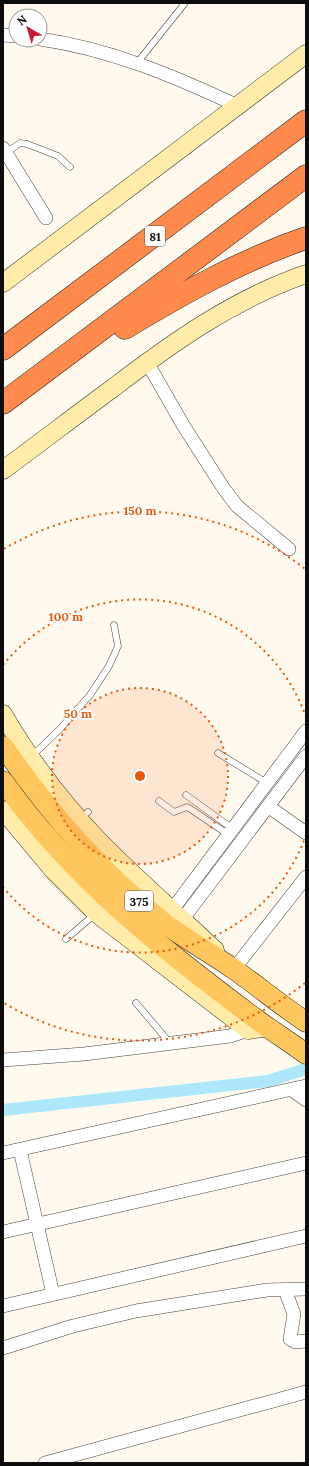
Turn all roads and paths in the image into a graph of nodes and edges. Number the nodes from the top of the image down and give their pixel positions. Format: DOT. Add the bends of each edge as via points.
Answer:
graph roads {
  1 [pos="185,3"];
  2 [pos="48,40"];
  3 [pos="306,54"];
  4 [pos="137,63"];
  5 [pos="238,106"];
  6 [pos="306,121"];
  7 [pos="4,150"];
  8 [pos="70,167"];
  9 [pos="306,176"];
  10 [pos="46,218"];
  11 [pos="306,238"];
  12 [pos="306,274"];
  13 [pos="3,282"];
  14 [pos="3,349"];
  15 [pos="147,362"];
  16 [pos="3,402"];
  17 [pos="3,408"];
  18 [pos="3,470"];
  19 [pos="289,549"];
  20 [pos="114,625"];
  21 [pos="3,714"];
  22 [pos="306,731"];
  23 [pos="3,746"];
  24 [pos="218,753"];
  25 [pos="306,756"];
  26 [pos="30,757"];
  27 [pos="3,781"];
  28 [pos="267,783"];
  29 [pos="186,795"];
  30 [pos="158,801"];
  31 [pos="268,807"];
  32 [pos="6,818"];
  33 [pos="231,832"];
  34 [pos="306,833"];
  35 [pos="306,877"];
  36 [pos="96,913"];
  37 [pos="177,915"];
  38 [pos="66,939"];
  39 [pos="234,969"];
  40 [pos="136,1003"];
  41 [pos="304,1018"];
  42 [pos="268,1027"];
  43 [pos="248,1030"];
  44 [pos="170,1043"];
  45 [pos="303,1051"];
  46 [pos="3,1060"];
  47 [pos="306,1086"];
  48 [pos="292,1090"];
  49 [pos="306,1100"];
  50 [pos="20,1150"];
  51 [pos="3,1153"];
  52 [pos="306,1163"];
  53 [pos="38,1224"];
  54 [pos="3,1232"];
  55 [pos="306,1236"];
  56 [pos="306,1289"];
  57 [pos="285,1290"];
  58 [pos="53,1294"];
  59 [pos="3,1306"];
  60 [pos="306,1341"];
  61 [pos="3,1348"];
  62 [pos="306,1392"];
  63 [pos="45,1463"];
  1 -- 4 [label="lane"];
  2 -- 4 [label="street" via="117,55"];
  3 -- 5 [label="main road"];
  4 -- 5 [label="street"];
  5 -- 13 [label="main road"];
  6 -- 14 [label="highway, 81"];
  7 -- 8 [label="lane" via="27,144 58,156"];
  7 -- 10 [label="street"];
  9 -- 16 [label="highway"];
  11 -- 17 [label="highway" via="224,272 157,309"];
  12 -- 15 [label="main road" via="224,311"];
  15 -- 18 [label="main road"];
  15 -- 19 [label="street" via="224,489 237,506"];
  20 -- 26 [label="lane" via="118,646 109,666 60,729"];
  21 -- 26 [label="main road"];
  22 -- 28 [label="street"];
  23 -- 39 [label="main road, 375" via="53,815 99,865 165,923"];
  24 -- 28 [label="lane"];
  25 -- 31 [label="street"];
  26 -- 37 [label="main road"];
  27 -- 42 [label="main road, 375" via="47,838 112,903 202,978"];
  28 -- 33 [label="street"];
  29 -- 33 [label="lane"];
  30 -- 33 [label="lane" via="174,812 187,807"];
  31 -- 34 [label="street"];
  31 -- 37 [label="street"];
  32 -- 36 [label="main road"];
  33 -- 37 [label="street"];
  35 -- 39 [label="street"];
  36 -- 38 [label="lane"];
  36 -- 43 [label="main road"];
  37 -- 39 [label="main road"];
  39 -- 41 [label="main road, 375"];
  40 -- 44 [label="lane"];
  42 -- 43 [label="main road"];
  42 -- 45 [label="main road, 375"];
  43 -- 44 [label="street" via="230,1036"];
  44 -- 46 [label="street" via="84,1054"];
  47 -- 48 [label="street"];
  48 -- 49 [label="street"];
  48 -- 50 [label="street"];
  50 -- 51 [label="street"];
  50 -- 53 [label="street"];
  52 -- 53 [label="street"];
  53 -- 54 [label="street"];
  53 -- 58 [label="street"];
  55 -- 58 [label="street"];
  56 -- 57 [label="street"];
  57 -- 60 [label="street" via="294,1314 290,1339 295,1342"];
  57 -- 61 [label="street" via="267,1290 136,1311 73,1326"];
  58 -- 59 [label="street"];
  62 -- 63 [label="street"];
}
